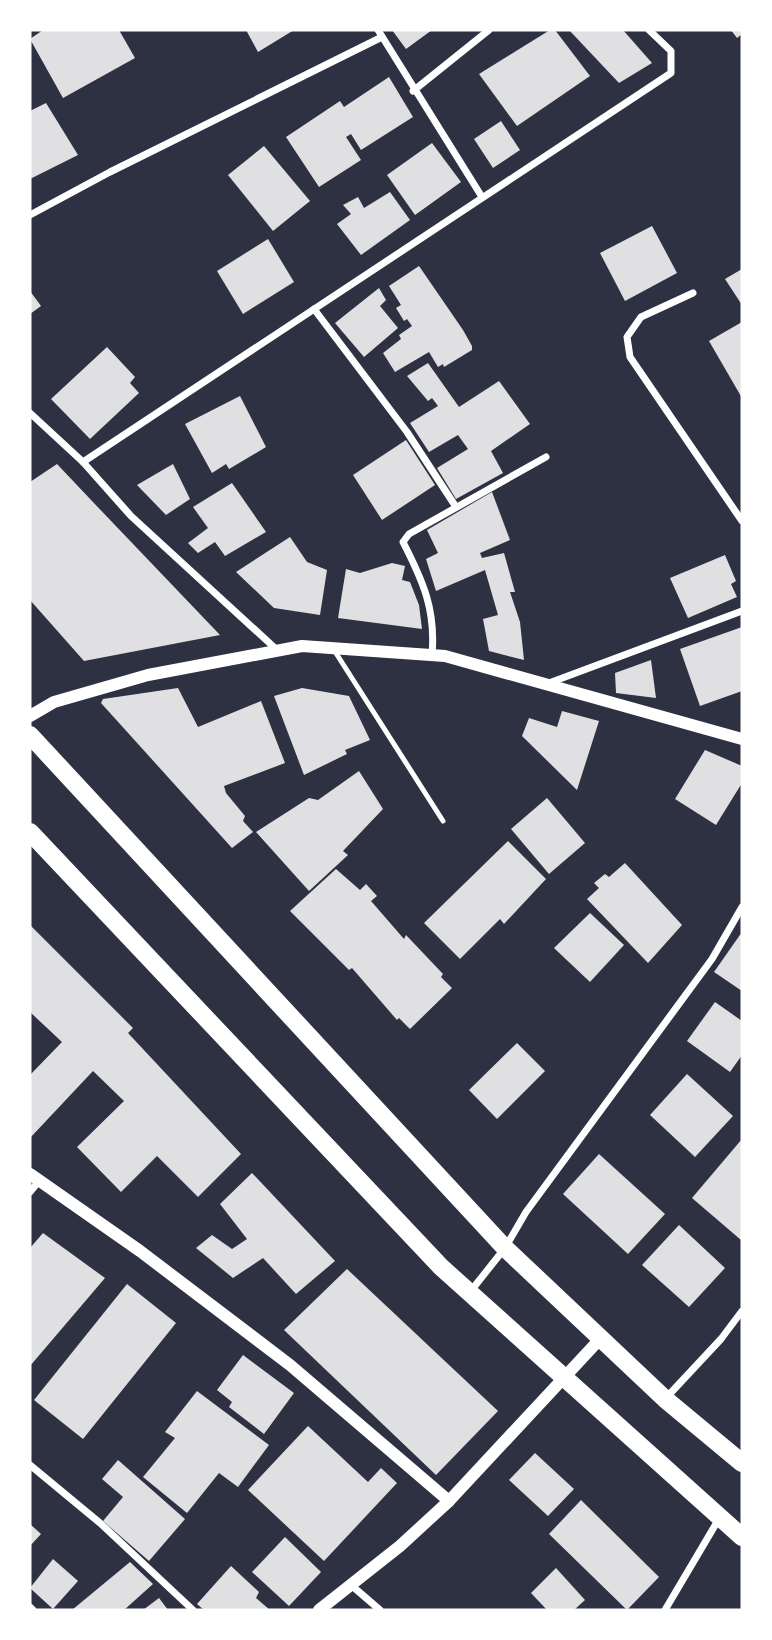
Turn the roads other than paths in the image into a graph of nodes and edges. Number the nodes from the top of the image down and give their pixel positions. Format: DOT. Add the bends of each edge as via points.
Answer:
graph roads {
  1 [pos="489,30"];
  2 [pos="649,30"];
  3 [pos="380,33"];
  4 [pos="413,91"];
  5 [pos="482,197"];
  6 [pos="30,215"];
  7 [pos="693,293"];
  8 [pos="314,309"];
  9 [pos="30,413"];
  10 [pos="546,457"];
  11 [pos="83,462"];
  12 [pos="456,507"];
  13 [pos="742,521"];
  14 [pos="742,611"];
  15 [pos="332,648"];
  16 [pos="276,649"];
  17 [pos="432,654"];
  18 [pos="545,684"];
  19 [pos="30,716"];
  20 [pos="30,735"];
  21 [pos="742,739"];
  22 [pos="443,821"];
  23 [pos="30,832"];
  24 [pos="742,907"];
  25 [pos="34,1177"];
  26 [pos="30,1192"];
  27 [pos="505,1248"];
  28 [pos="469,1293"];
  29 [pos="742,1311"];
  30 [pos="600,1339"];
  31 [pos="565,1380"];
  32 [pos="665,1399"];
  33 [pos="742,1463"];
  34 [pos="30,1465"];
  35 [pos="449,1502"];
  36 [pos="720,1517"];
  37 [pos="742,1537"];
  38 [pos="351,1585"];
  39 [pos="193,1610"];
  40 [pos="319,1610"];
  41 [pos="380,1610"];
  42 [pos="665,1610"];
  1 -- 4 [label="street"];
  2 -- 5 [label="street" via="671,51 671,73"];
  3 -- 4 [label="street"];
  3 -- 6 [label="street"];
  4 -- 5 [label="street"];
  5 -- 8 [label="street"];
  7 -- 13 [label="street" via="641,317 627,337 630,357"];
  8 -- 11 [label="street"];
  8 -- 12 [label="street" via="407,432"];
  9 -- 11 [label="street"];
  10 -- 12 [label="street"];
  11 -- 16 [label="street" via="131,516"];
  12 -- 17 [label="street" via="403,542 435,625"];
  14 -- 18 [label="street"];
  15 -- 16 [label="street"];
  15 -- 17 [label="street"];
  15 -- 22 [label="lane"];
  16 -- 19 [label="street" via="148,676 54,702"];
  17 -- 18 [label="street"];
  18 -- 21 [label="street"];
  20 -- 27 [label="main road"];
  23 -- 28 [label="main road"];
  24 -- 27 [label="street" via="712,960 526,1212"];
  25 -- 26 [label="street"];
  25 -- 35 [label="street" via="290,1365"];
  27 -- 28 [label="street"];
  27 -- 30 [label="main road"];
  28 -- 31 [label="main road"];
  29 -- 32 [label="street"];
  30 -- 31 [label="street"];
  30 -- 32 [label="main road"];
  31 -- 35 [label="street"];
  31 -- 36 [label="main road"];
  32 -- 33 [label="main road"];
  34 -- 39 [label="street"];
  35 -- 38 [label="street"];
  36 -- 37 [label="main road"];
  36 -- 42 [label="street"];
  38 -- 40 [label="street"];
  38 -- 41 [label="street"];
}
